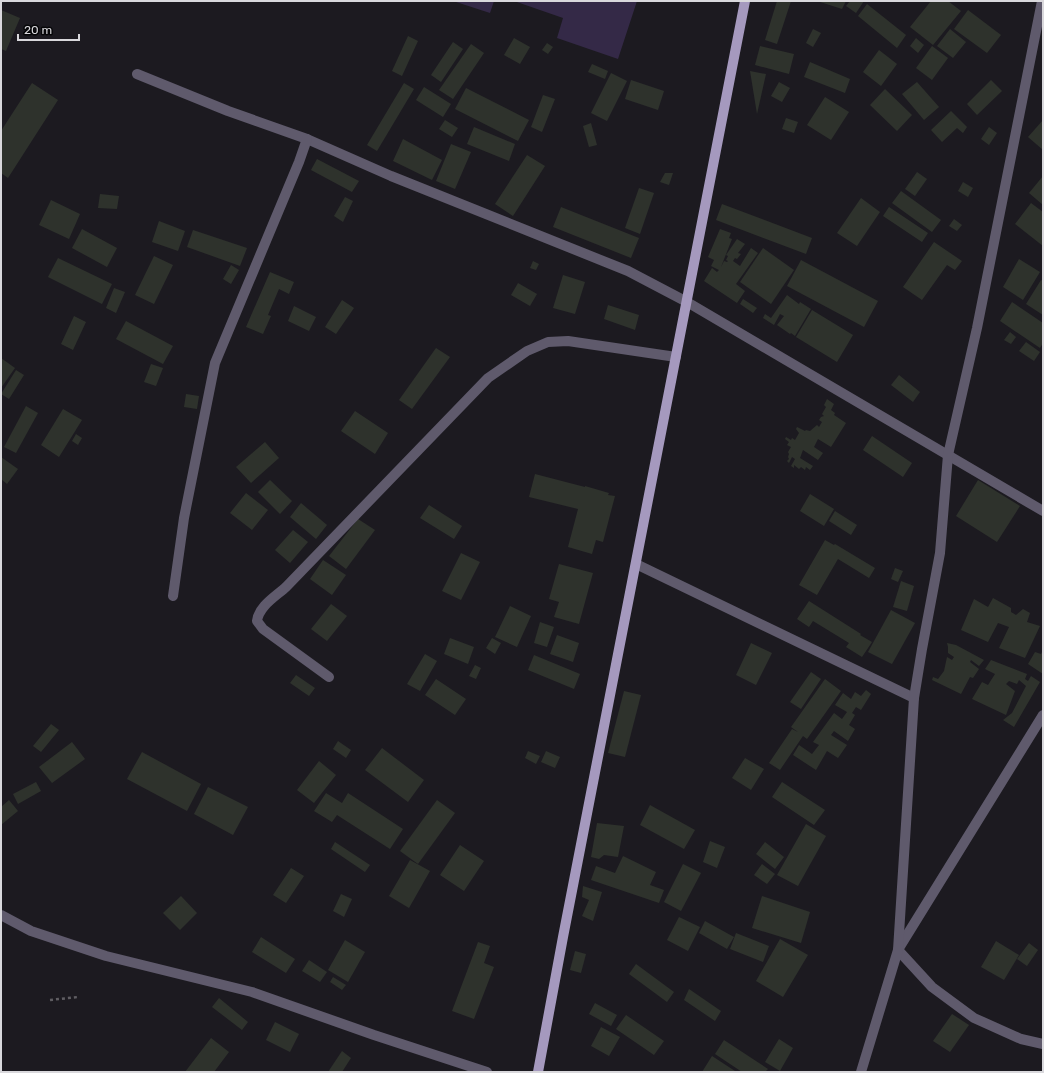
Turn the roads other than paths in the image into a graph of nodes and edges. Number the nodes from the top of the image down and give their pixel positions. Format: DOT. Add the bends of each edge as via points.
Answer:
graph roads {
  1 [pos="745,1"];
  2 [pos="1042,1"];
  3 [pos="137,74"];
  4 [pos="307,139"];
  5 [pos="687,302"];
  6 [pos="676,356"];
  7 [pos="948,455"];
  8 [pos="1043,511"];
  9 [pos="636,564"];
  10 [pos="173,596"];
  11 [pos="329,677"];
  12 [pos="914,698"];
  13 [pos="1043,715"];
  14 [pos="1,915"];
  15 [pos="898,950"];
  16 [pos="1043,1044"];
  17 [pos="487,1072"];
  18 [pos="538,1072"];
  19 [pos="862,1072"];
  1 -- 5 [label="main road"];
  2 -- 7 [label="street" via="977,328"];
  3 -- 4 [label="street" via="228,111"];
  4 -- 5 [label="street" via="391,176 628,271"];
  4 -- 10 [label="street" via="215,363 184,518"];
  5 -- 6 [label="main road"];
  5 -- 7 [label="street"];
  6 -- 9 [label="main road"];
  6 -- 11 [label="street" via="568,341 548,342 527,350 488,378 258,614 257,621 263,629"];
  7 -- 8 [label="street"];
  7 -- 12 [label="street" via="940,553"];
  9 -- 12 [label="street"];
  9 -- 18 [label="main road"];
  12 -- 15 [label="street"];
  13 -- 15 [label="street"];
  14 -- 17 [label="street" via="31,931 106,956 252,992"];
  15 -- 16 [label="street" via="932,987 974,1018 1021,1039"];
  15 -- 19 [label="street"];
}
